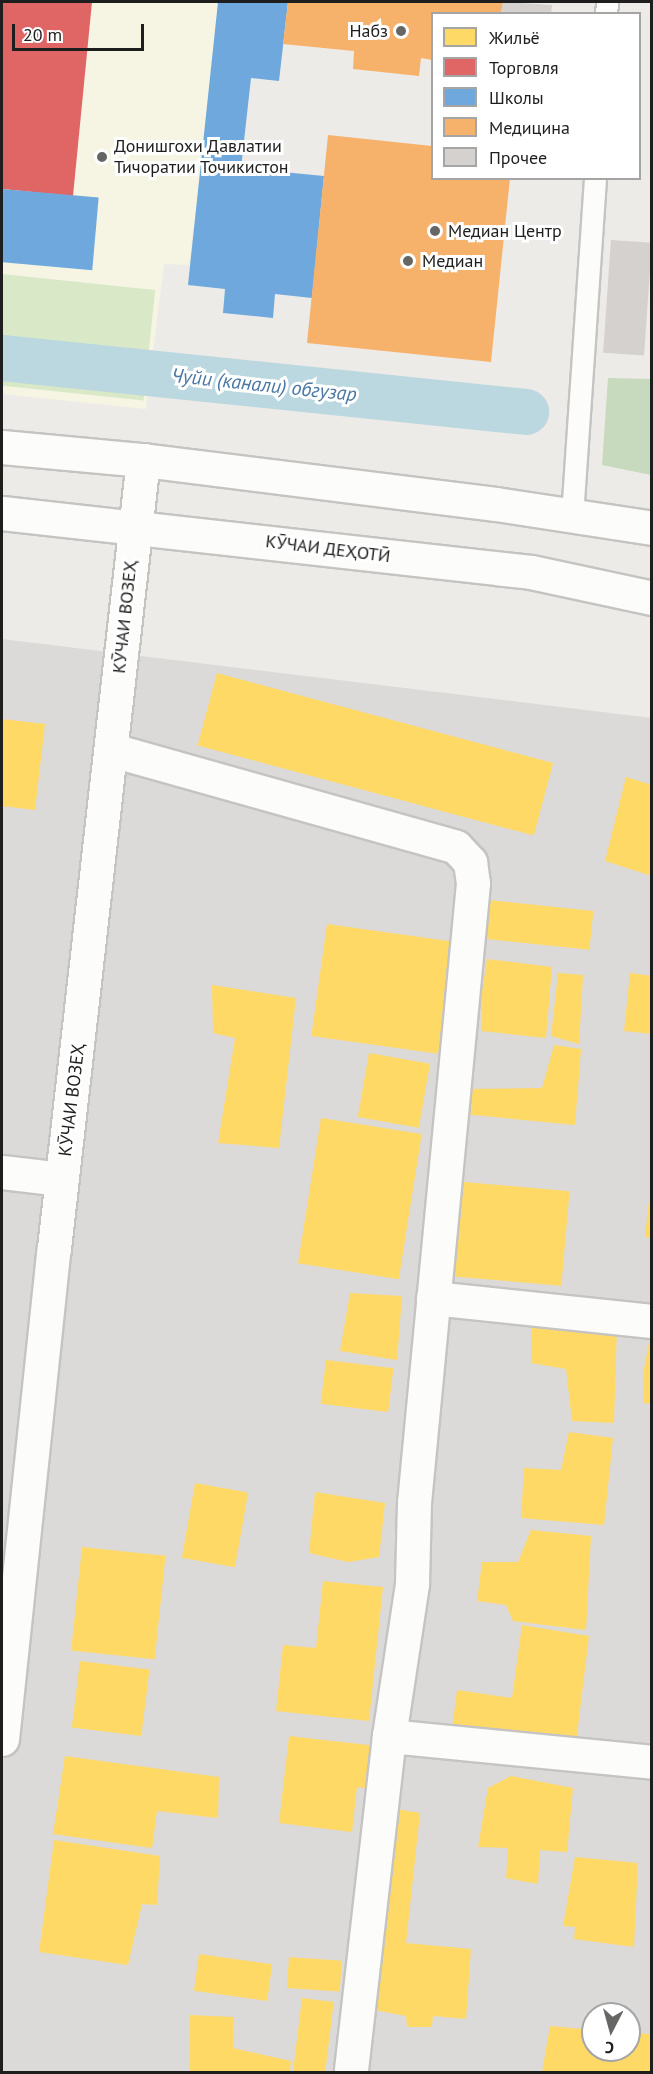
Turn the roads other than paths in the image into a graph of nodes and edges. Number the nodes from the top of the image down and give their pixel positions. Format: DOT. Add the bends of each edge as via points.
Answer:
graph roads {
  1 [pos="595,180"];
  2 [pos="2,447"];
  3 [pos="143,460"];
  4 [pos="2,513"];
  5 [pos="572,516"];
  6 [pos="134,527"];
  7 [pos="651,528"];
  8 [pos="651,598"];
  9 [pos="112,750"];
  10 [pos="2,1172"];
  11 [pos="62,1179"];
  12 [pos="433,1298"];
  13 [pos="651,1321"];
  14 [pos="389,1736"];
  15 [pos="2,1739"];
  16 [pos="651,1762"];
  17 [pos="351,2073"];
  1 -- 5 [label="lane"];
  2 -- 3 [label="street"];
  3 -- 5 [label="street"];
  3 -- 6 [label="street, КӮЧАИ ВОЗЕҲ"];
  4 -- 6 [label="street, КӮЧАИ ДЕҲОТӢ"];
  5 -- 7 [label="street"];
  6 -- 8 [label="street, КӮЧАИ ДЕҲОТӢ" via="531,572"];
  6 -- 9 [label="street, КӮЧАИ ВОЗЕҲ"];
  9 -- 11 [label="street, КӮЧАИ ВОЗЕҲ"];
  9 -- 12 [label="street" via="456,847 470,861 473,883"];
  10 -- 11 [label="street"];
  11 -- 15 [label="street, КӮЧАИ ВОЗЕҲ"];
  12 -- 13 [label="street"];
  12 -- 14 [label="street" via="414,1502 412,1584"];
  14 -- 16 [label="street"];
  14 -- 17 [label="street"];
}
